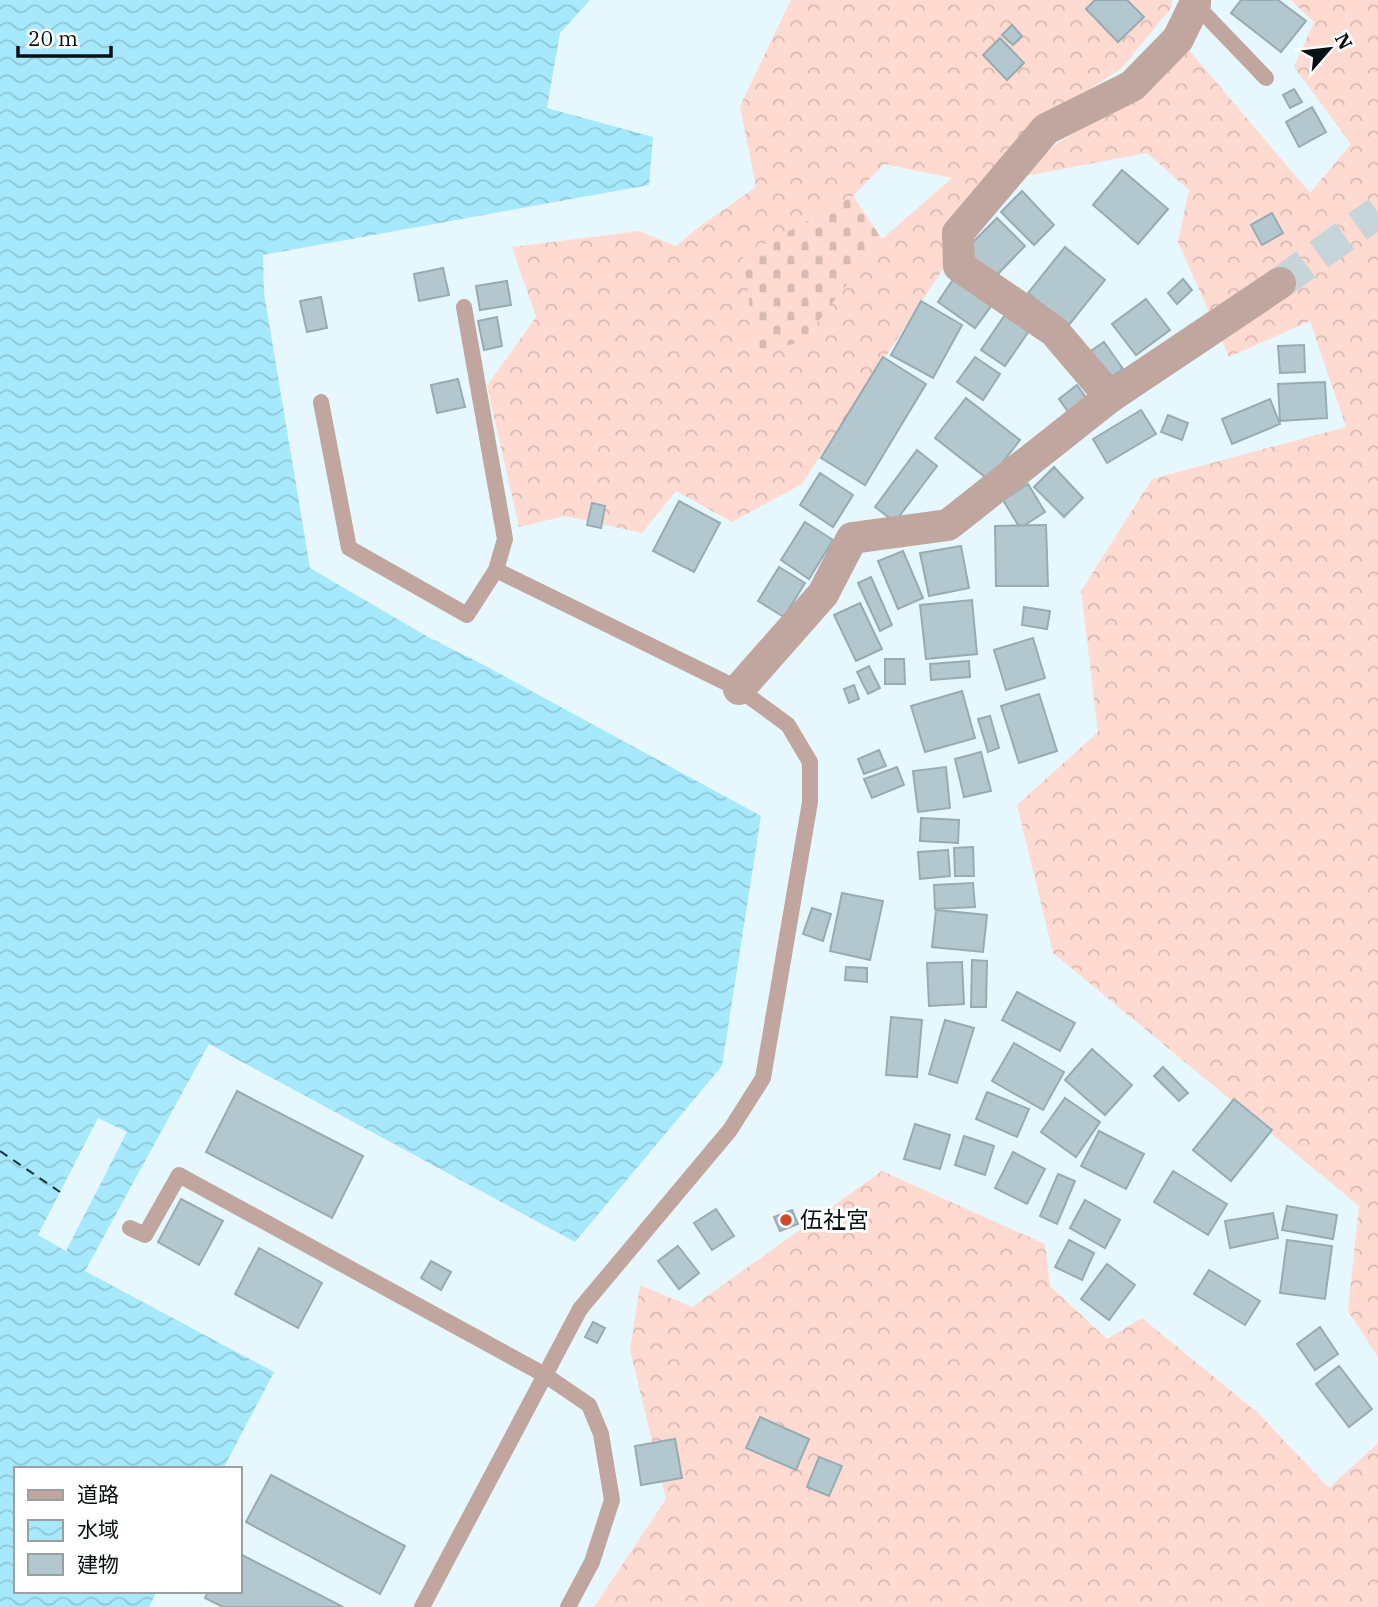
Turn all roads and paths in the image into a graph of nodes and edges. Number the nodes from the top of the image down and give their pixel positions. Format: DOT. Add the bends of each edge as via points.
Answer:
graph roads {
  1 [pos="1195,2"];
  2 [pos="1266,78"];
  3 [pos="1279,283"];
  4 [pos="464,307"];
  5 [pos="1110,397"];
  6 [pos="321,402"];
  7 [pos="496,570"];
  8 [pos="739,689"];
  9 [pos="130,1228"];
  10 [pos="545,1375"];
  11 [pos="422,1607"];
  12 [pos="568,1607"];
  1 -- 2 [label="lane"];
  1 -- 5 [label="street" via="1178,39 1132,86 1046,129 958,233 960,266 1054,331"];
  3 -- 5 [label="street"];
  4 -- 7 [label="lane" via="505,539"];
  5 -- 8 [label="street" via="948,525 852,538 822,593"];
  6 -- 7 [label="lane" via="349,548 467,615"];
  7 -- 8 [label="lane"];
  8 -- 10 [label="lane" via="788,726 810,762 810,802 763,1078 730,1130 580,1309"];
  9 -- 10 [label="lane" via="145,1236 178,1175"];
  10 -- 11 [label="lane"];
  10 -- 12 [label="lane" via="589,1405 601,1434 612,1500 592,1562"];
}
